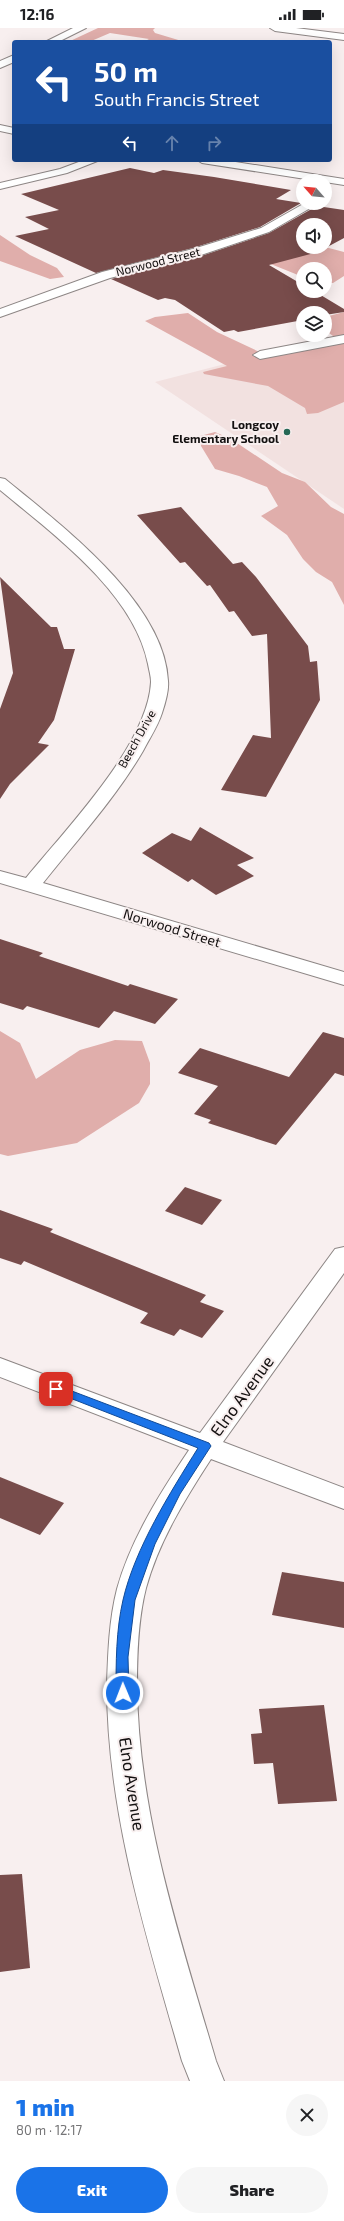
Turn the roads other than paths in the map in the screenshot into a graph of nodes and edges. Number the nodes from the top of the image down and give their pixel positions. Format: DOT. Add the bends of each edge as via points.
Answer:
graph roads {
  1 [pos="80,28"];
  2 [pos="275,28"];
  3 [pos="332,35"];
  4 [pos="344,37"];
  5 [pos="54,40"];
  6 [pos="323,40"];
  7 [pos="12,59"];
  8 [pos="0,65"];
  9 [pos="0,128"];
  10 [pos="12,131"];
  11 [pos="89,162"];
  12 [pos="215,162"];
  13 [pos="344,182"];
  14 [pos="0,186"];
  15 [pos="332,191"];
  16 [pos="300,210"];
  17 [pos="0,313"];
  18 [pos="344,339"];
  19 [pos="260,355"];
  20 [pos="0,482"];
  21 [pos="0,877"];
  22 [pos="30,886"];
  23 [pos="344,979"];
  24 [pos="344,1255"];
  25 [pos="0,1367"];
  26 [pos="205,1446"];
  27 [pos="344,1499"];
  28 [pos="207,2081"];
  1 -- 5 [label="street"];
  2 -- 3 [label="street"];
  3 -- 4 [label="street"];
  3 -- 6 [label="street"];
  7 -- 8 [label="street"];
  9 -- 10 [label="street"];
  11 -- 14 [label="street"];
  12 -- 13 [label="street"];
  13 -- 15 [label="street"];
  16 -- 17 [label="street, Norwood Street" via="265,230 197,252 106,275"];
  18 -- 19 [label="street"];
  20 -- 22 [label="street, Beech Drive" via="94,566 123,596 142,624 155,652 160,680 154,713 129,758"];
  21 -- 22 [label="street, Norwood Street"];
  22 -- 23 [label="street, Norwood Street"];
  24 -- 26 [label="street, Elno Avenue"];
  25 -- 26 [label="street"];
  26 -- 27 [label="street"];
  26 -- 28 [label="street, Elno Avenue" via="176,1492 149,1544 129,1600 122,1657 123,1724 134,1811 161,1928"];
}
